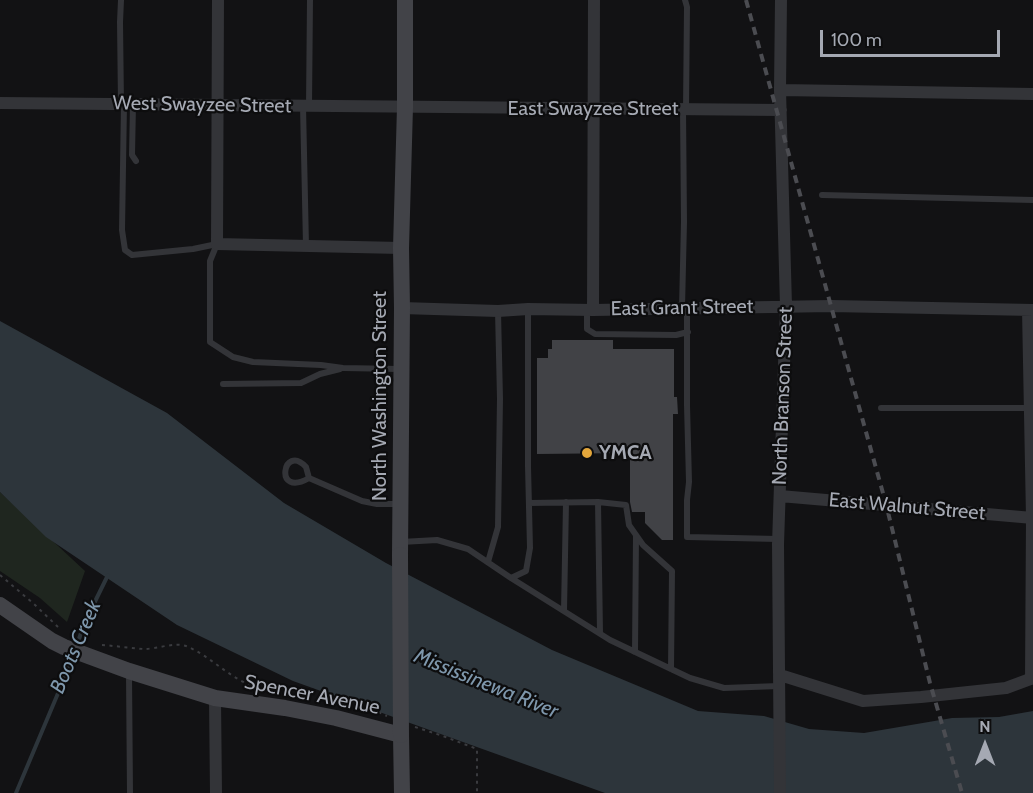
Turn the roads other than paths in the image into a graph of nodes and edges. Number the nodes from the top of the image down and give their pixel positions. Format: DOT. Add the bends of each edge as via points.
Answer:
graph roads {
  1 [pos="121,0"];
  2 [pos="218,0"];
  3 [pos="310,0"];
  4 [pos="405,0"];
  5 [pos="594,0"];
  6 [pos="685,0"];
  7 [pos="781,0"];
  8 [pos="780,90"];
  9 [pos="1033,94"];
  10 [pos="0,103"];
  11 [pos="126,104"];
  12 [pos="217,105"];
  13 [pos="306,106"];
  14 [pos="405,108"];
  15 [pos="594,109"];
  16 [pos="684,109"];
  17 [pos="781,110"];
  18 [pos="136,161"];
  19 [pos="822,195"];
  20 [pos="1033,200"];
  21 [pos="217,244"];
  22 [pos="306,246"];
  23 [pos="401,248"];
  24 [pos="786,306"];
  25 [pos="402,308"];
  26 [pos="685,308"];
  27 [pos="528,309"];
  28 [pos="590,309"];
  29 [pos="498,310"];
  30 [pos="1030,310"];
  31 [pos="688,332"];
  32 [pos="344,368"];
  33 [pos="401,369"];
  34 [pos="223,384"];
  35 [pos="881,408"];
  36 [pos="1031,408"];
  37 [pos="309,478"];
  38 [pos="780,496"];
  39 [pos="566,502"];
  40 [pos="598,502"];
  41 [pos="529,503"];
  42 [pos="400,504"];
  43 [pos="1033,518"];
  44 [pos="636,534"];
  45 [pos="779,539"];
  46 [pos="400,549"];
  47 [pos="488,562"];
  48 [pos="511,578"];
  49 [pos="0,605"];
  50 [pos="564,611"];
  51 [pos="600,633"];
  52 [pos="635,652"];
  53 [pos="671,669"];
  54 [pos="129,671"];
  55 [pos="1032,678"];
  56 [pos="780,686"];
  57 [pos="215,698"];
  58 [pos="401,735"];
  59 [pos="130,793"];
  60 [pos="216,793"];
  61 [pos="402,793"];
  62 [pos="780,793"];
  1 -- 11 [label="lane"];
  2 -- 12 [label="street"];
  3 -- 13 [label="lane"];
  4 -- 14 [label="street, North Washington Street"];
  5 -- 15 [label="street"];
  6 -- 16 [label="lane"];
  7 -- 8 [label="street, North Branson Street"];
  8 -- 9 [label="street"];
  8 -- 17 [label="street, North Branson Street"];
  10 -- 11 [label="street, West Swayzee Street"];
  11 -- 12 [label="street, West Swayzee Street"];
  11 -- 18 [label="lane"];
  11 -- 21 [label="lane" via="122,230 125,250 132,255"];
  12 -- 13 [label="street, West Swayzee Street"];
  12 -- 21 [label="street"];
  13 -- 14 [label="street, West Swayzee Street"];
  13 -- 22 [label="lane"];
  14 -- 15 [label="street, East Swayzee Street"];
  14 -- 23 [label="street, North Washington Street"];
  15 -- 16 [label="street, East Swayzee Street"];
  15 -- 28 [label="street"];
  16 -- 17 [label="street, East Swayzee Street"];
  16 -- 26 [label="lane"];
  17 -- 24 [label="street, North Branson Street"];
  19 -- 20 [label="lane"];
  21 -- 22 [label="street"];
  21 -- 32 [label="lane" via="210,261 210,342 233,357 253,362"];
  22 -- 23 [label="street"];
  23 -- 25 [label="street, North Washington Street"];
  24 -- 26 [label="street, East Grant Street"];
  24 -- 30 [label="street, East Grant Street"];
  24 -- 38 [label="street, North Branson Street"];
  25 -- 29 [label="street, East Grant Street"];
  25 -- 33 [label="street, North Washington Street"];
  26 -- 28 [label="street, East Grant Street"];
  26 -- 31 [label="lane"];
  27 -- 28 [label="street, East Grant Street"];
  27 -- 29 [label="street, East Grant Street"];
  27 -- 41 [label="lane"];
  28 -- 31 [label="lane" via="587,329 596,334"];
  29 -- 47 [label="lane" via="498,527"];
  30 -- 36 [label="street"];
  31 -- 45 [label="lane" via="687,537"];
  32 -- 33 [label="lane"];
  32 -- 34 [label="lane" via="300,383"];
  33 -- 42 [label="street, North Washington Street"];
  35 -- 36 [label="lane"];
  36 -- 43 [label="street"];
  37 -- 42 [label="lane" via="362,501"];
  38 -- 43 [label="street, East Walnut Street"];
  38 -- 45 [label="street, North Branson Street"];
  39 -- 40 [label="lane"];
  39 -- 41 [label="lane"];
  39 -- 50 [label="lane"];
  40 -- 44 [label="lane" via="626,505 629,525"];
  40 -- 51 [label="lane"];
  41 -- 48 [label="lane" via="530,548 526,570"];
  42 -- 46 [label="street, North Washington Street"];
  43 -- 55 [label="street"];
  44 -- 52 [label="lane"];
  44 -- 53 [label="lane" via="672,571"];
  45 -- 56 [label="street, North Branson Street"];
  46 -- 47 [label="lane" via="437,540 468,549"];
  46 -- 58 [label="street, North Washington Street, bridge"];
  47 -- 48 [label="lane"];
  48 -- 50 [label="lane"];
  49 -- 54 [label="street, Spencer Avenue" via="41,634 63,639 82,655"];
  50 -- 51 [label="lane"];
  51 -- 52 [label="lane"];
  52 -- 53 [label="lane"];
  53 -- 56 [label="lane" via="724,688"];
  54 -- 57 [label="street, Spencer Avenue"];
  54 -- 59 [label="lane"];
  55 -- 56 [label="street" via="1006,688 864,701"];
  56 -- 62 [label="street, North Branson Street"];
  57 -- 58 [label="street, Spencer Avenue" via="336,718"];
  57 -- 60 [label="street"];
  58 -- 61 [label="street, North Washington Street"];
}
